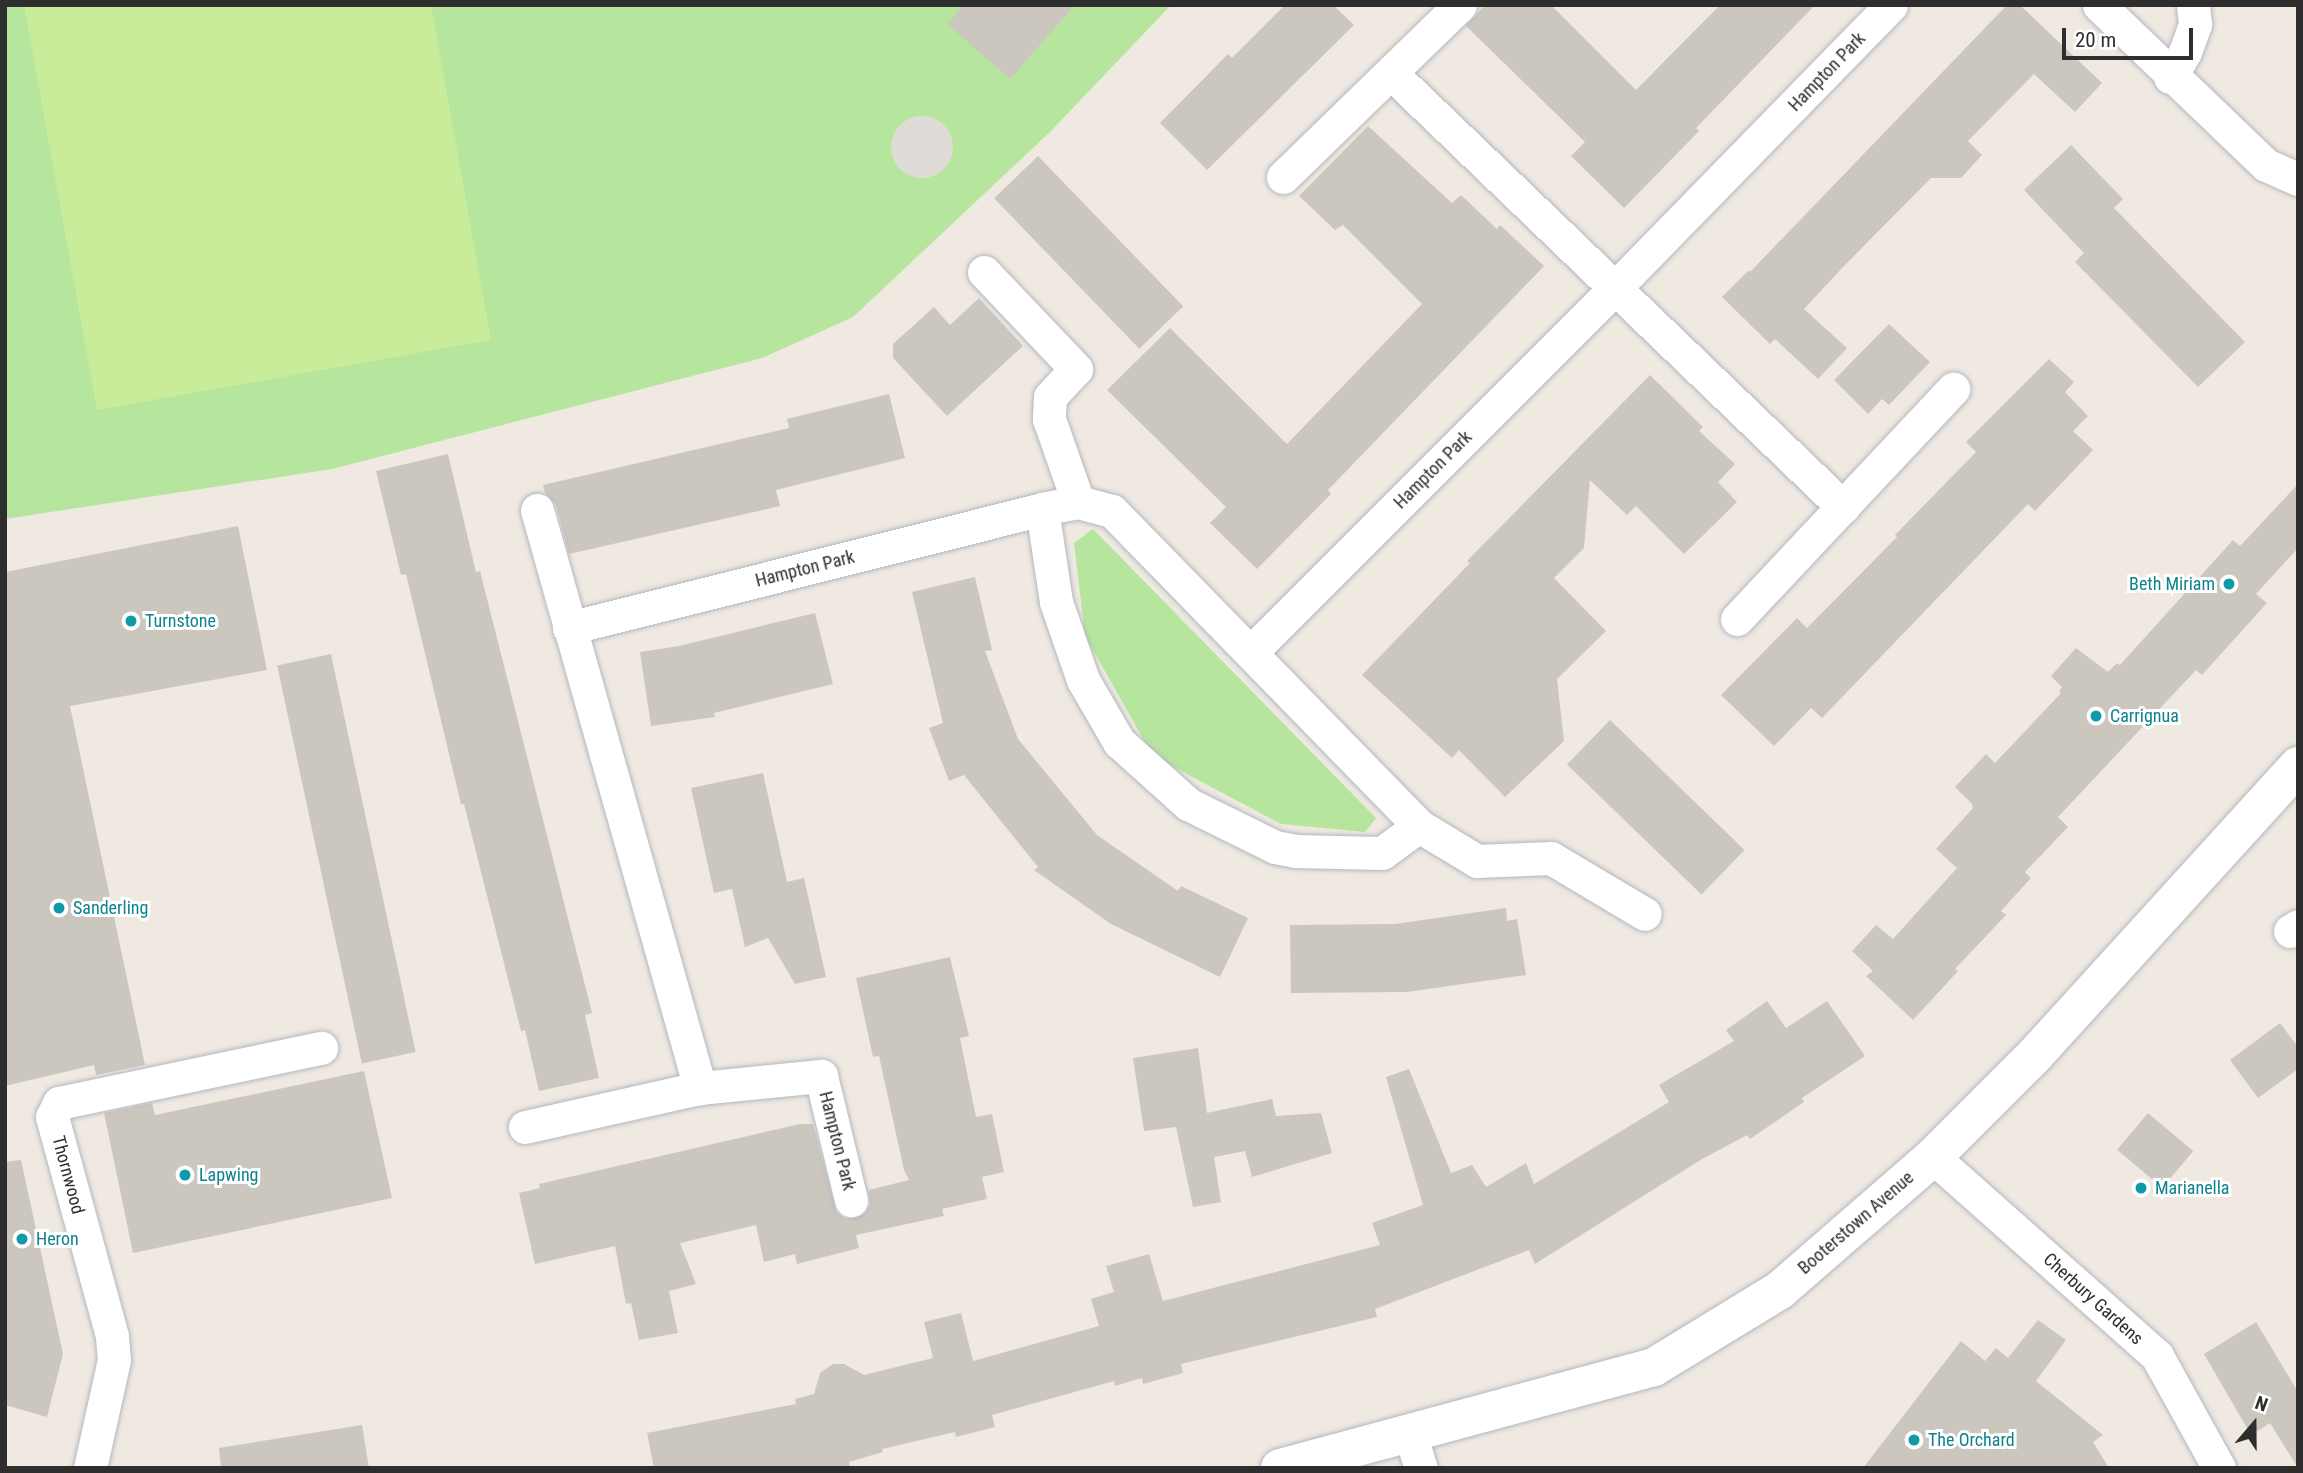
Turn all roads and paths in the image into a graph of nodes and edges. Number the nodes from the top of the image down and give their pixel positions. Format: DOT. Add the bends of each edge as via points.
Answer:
graph roads {
  1 [pos="1460,5"];
  2 [pos="1891,5"];
  3 [pos="2098,5"];
  4 [pos="2193,5"];
  5 [pos="1391,73"];
  6 [pos="2170,77"];
  7 [pos="1283,177"];
  8 [pos="2298,179"];
  9 [pos="984,272"];
  10 [pos="1615,288"];
  11 [pos="1953,389"];
  12 [pos="1078,502"];
  13 [pos="1843,507"];
  14 [pos="1042,509"];
  15 [pos="537,510"];
  16 [pos="1738,619"];
  17 [pos="569,628"];
  18 [pos="1251,652"];
  19 [pos="2298,766"];
  20 [pos="1419,826"];
  21 [pos="1645,914"];
  22 [pos="321,1048"];
  23 [pos="700,1088"];
  24 [pos="525,1127"];
  25 [pos="1933,1157"];
  26 [pos="851,1200"];
  27 [pos="1415,1450"];
  28 [pos="90,1468"];
  29 [pos="1280,1468"];
  30 [pos="2219,1468"];
  1 -- 5 [label="street"];
  2 -- 10 [label="street, Hampton Park"];
  3 -- 6 [label="street"];
  4 -- 6 [label="street" via="2195,24"];
  5 -- 7 [label="street"];
  5 -- 10 [label="street"];
  6 -- 8 [label="street" via="2266,165"];
  9 -- 12 [label="street" via="1076,369 1050,397 1049,419"];
  10 -- 13 [label="street"];
  10 -- 18 [label="street, Hampton Park"];
  11 -- 13 [label="street"];
  12 -- 14 [label="street, Hampton Park"];
  12 -- 18 [label="street, Hampton Park" via="1112,511"];
  13 -- 16 [label="street"];
  14 -- 17 [label="street, Hampton Park"];
  14 -- 20 [label="street" via="1056,602 1083,680 1119,742 1188,804 1275,847 1295,851 1382,853"];
  15 -- 17 [label="street"];
  17 -- 23 [label="street"];
  18 -- 20 [label="street, Hampton Park"];
  19 -- 25 [label="street, Booterstown Avenue" via="2035,1055"];
  20 -- 21 [label="street, Hampton Park" via="1477,861 1551,858"];
  22 -- 28 [label="street, Thornwood" via="59,1103 52,1117 112,1336 114,1360"];
  23 -- 24 [label="street, Hampton Park"];
  23 -- 26 [label="street, Hampton Park" via="821,1076"];
  25 -- 27 [label="street, Booterstown Avenue" via="1780,1290 1654,1367"];
  25 -- 30 [label="street, Cherbury Gardens" via="2157,1356"];
  27 -- 29 [label="street, Booterstown Avenue"];
}
